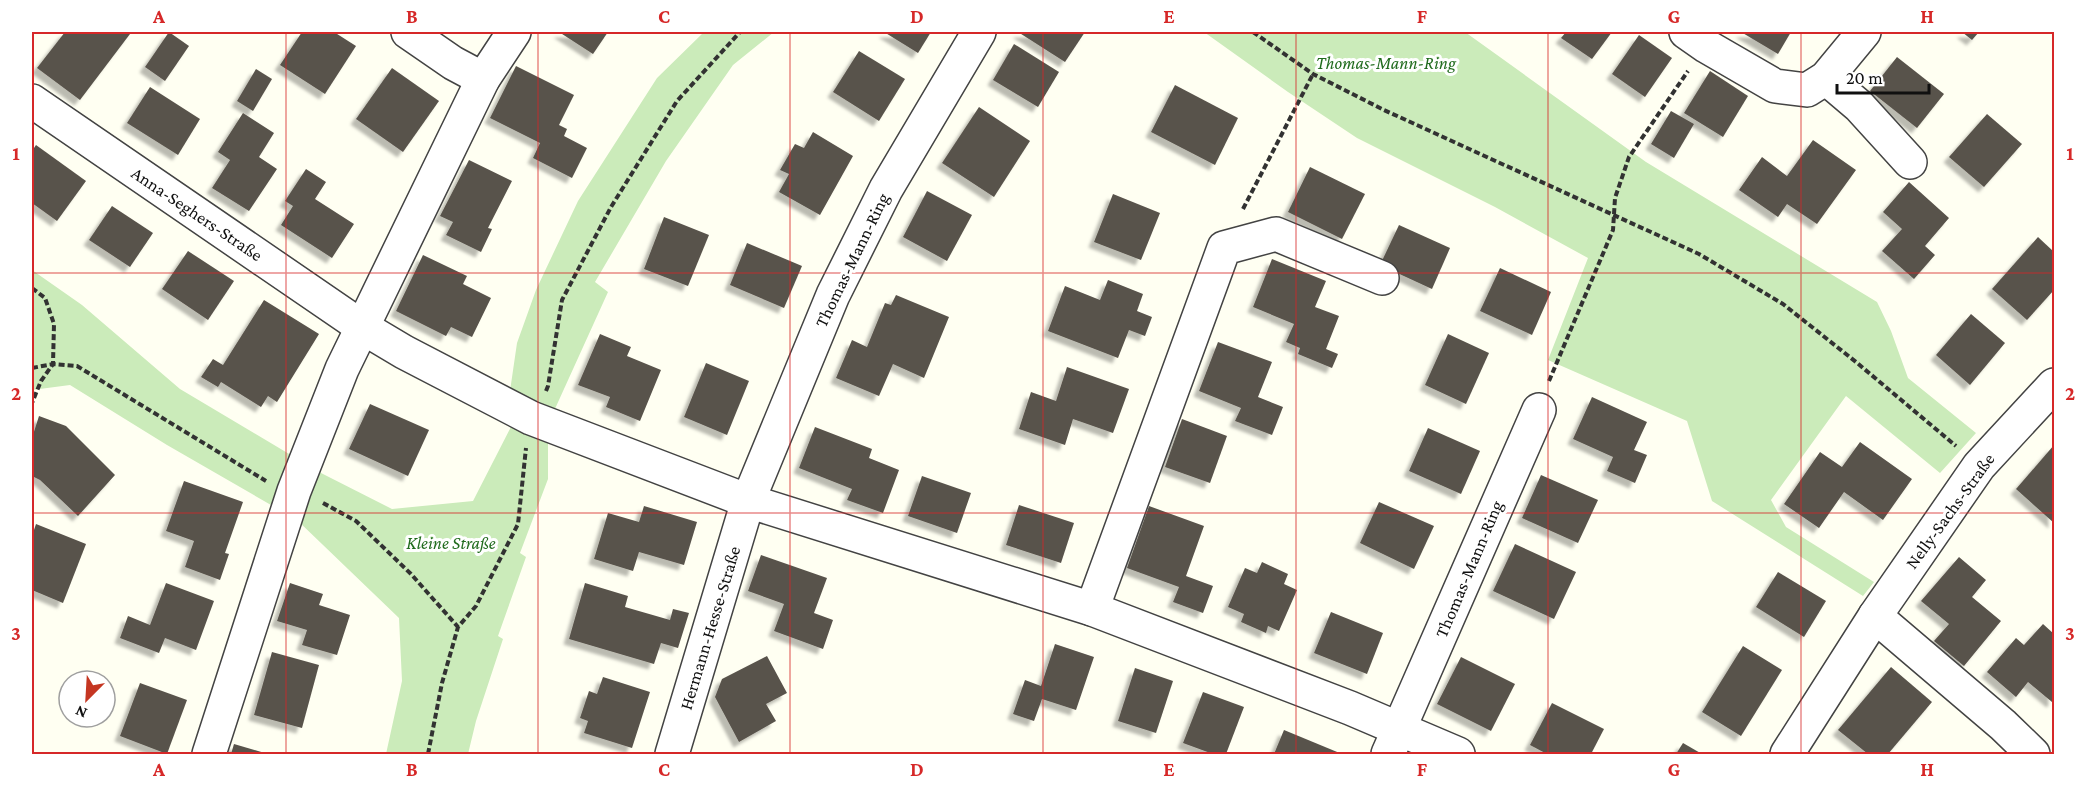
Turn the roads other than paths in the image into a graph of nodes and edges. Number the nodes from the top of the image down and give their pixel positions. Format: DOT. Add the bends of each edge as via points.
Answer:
graph roads {
  1 [pos="408,32"];
  2 [pos="514,32"];
  3 [pos="979,32"];
  4 [pos="1864,32"];
  5 [pos="1696,39"];
  6 [pos="1826,78"];
  7 [pos="483,79"];
  8 [pos="32,101"];
  9 [pos="1910,162"];
  10 [pos="1382,278"];
  11 [pos="362,327"];
  12 [pos="2055,385"];
  13 [pos="1539,410"];
  14 [pos="748,501"];
  15 [pos="1092,609"];
  16 [pos="1875,616"];
  17 [pos="1394,742"];
  18 [pos="209,754"];
  19 [pos="672,754"];
  20 [pos="1458,754"];
  21 [pos="1787,754"];
  22 [pos="2033,754"];
  1 -- 7 [label="street"];
  2 -- 7 [label="street"];
  3 -- 14 [label="street, Thomas-Mann-Ring" via="886,189 833,296"];
  4 -- 6 [label="street"];
  5 -- 6 [label="street" via="1775,86 1807,90"];
  6 -- 9 [label="street" via="1859,106"];
  7 -- 11 [label="street"];
  8 -- 11 [label="street, Anna-Seghers-Straße"];
  10 -- 15 [label="street" via="1276,234 1224,248"];
  11 -- 14 [label="street" via="531,418"];
  11 -- 18 [label="street" via="294,490"];
  12 -- 16 [label="street, Nelly-Sachs-Straße" via="1979,466"];
  13 -- 17 [label="street, Thomas-Mann-Ring"];
  14 -- 15 [label="street"];
  14 -- 19 [label="street, Hermann-Hesse-Straße"];
  15 -- 17 [label="street"];
  16 -- 21 [label="street, Nelly-Sachs-Straße"];
  16 -- 22 [label="street"];
  17 -- 20 [label="street"];
}
